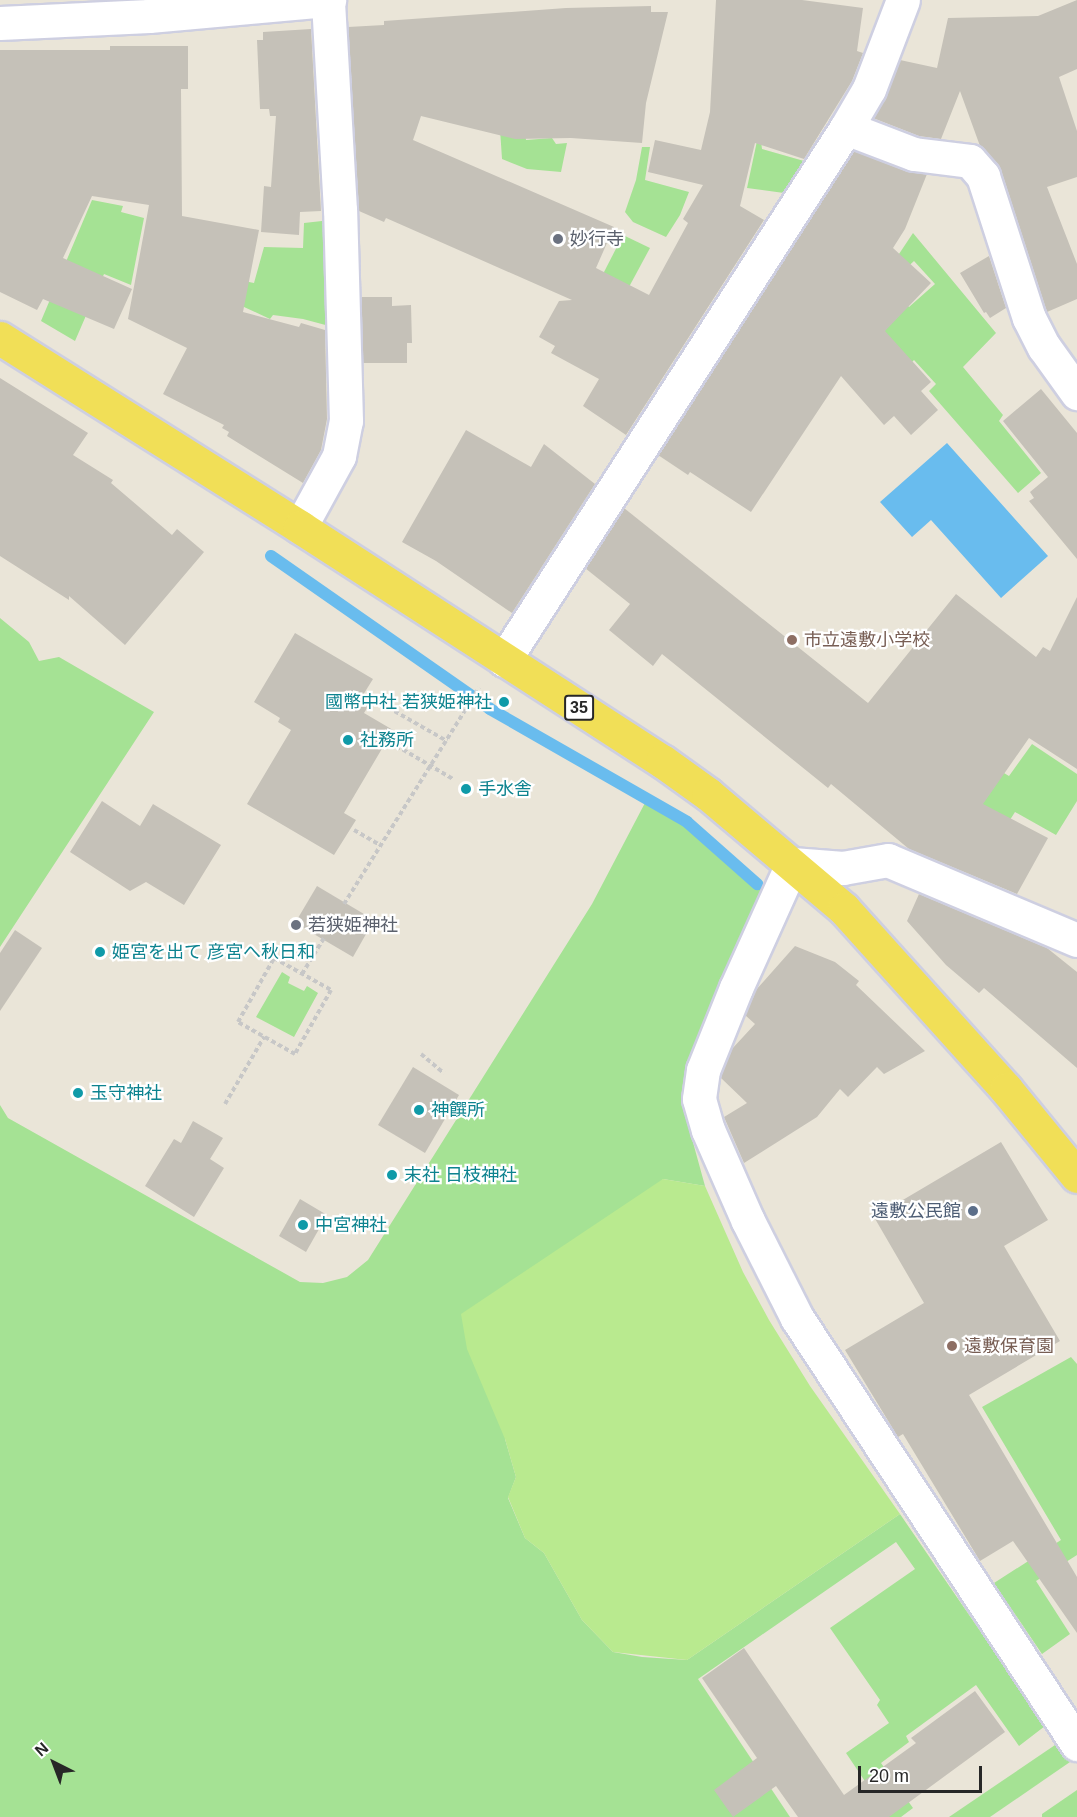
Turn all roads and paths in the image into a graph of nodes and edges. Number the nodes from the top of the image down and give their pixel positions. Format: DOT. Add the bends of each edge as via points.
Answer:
graph roads {
  1 [pos="328,0"];
  2 [pos="903,0"];
  3 [pos="0,23"];
  4 [pos="846,128"];
  5 [pos="0,338"];
  6 [pos="1077,393"];
  7 [pos="300,527"];
  8 [pos="504,660"];
  9 [pos="482,685"];
  10 [pos="375,700"];
  11 [pos="447,741"];
  12 [pos="390,742"];
  13 [pos="430,767"];
  14 [pos="453,779"];
  15 [pos="354,830"];
  16 [pos="380,845"];
  17 [pos="792,864"];
  18 [pos="344,904"];
  19 [pos="324,938"];
  20 [pos="1077,940"];
  21 [pos="302,974"];
  22 [pos="264,1037"];
  23 [pos="421,1054"];
  24 [pos="444,1073"];
  25 [pos="225,1104"];
  26 [pos="1077,1176"];
  27 [pos="1077,1744"];
  1 -- 3 [label="street" via="149,16"];
  1 -- 7 [label="street" via="340,210 346,421 339,456"];
  2 -- 4 [label="street" via="869,89"];
  4 -- 6 [label="street" via="914,154 970,161 983,176 1029,318"];
  4 -- 8 [label="street"];
  5 -- 7 [label="main road, 35"];
  7 -- 8 [label="main road, 35"];
  8 -- 17 [label="main road, 35" via="662,761"];
  9 -- 11 [label="path"];
  10 -- 11 [label="path"];
  11 -- 13 [label="path"];
  12 -- 13 [label="path"];
  13 -- 14 [label="path"];
  13 -- 16 [label="path"];
  15 -- 16 [label="path"];
  16 -- 18 [label="path"];
  17 -- 20 [label="street" via="843,868 888,860"];
  17 -- 26 [label="main road, 35" via="844,909 1006,1089"];
  17 -- 27 [label="street" via="703,1070 699,1099 708,1130 797,1318"];
  19 -- 21 [label="path"];
  21 -- 22 [label="path" via="274,958 238,1022"];
  21 -- 22 [label="path" via="331,990 295,1054"];
  22 -- 25 [label="path"];
  23 -- 24 [label="path"];
}
